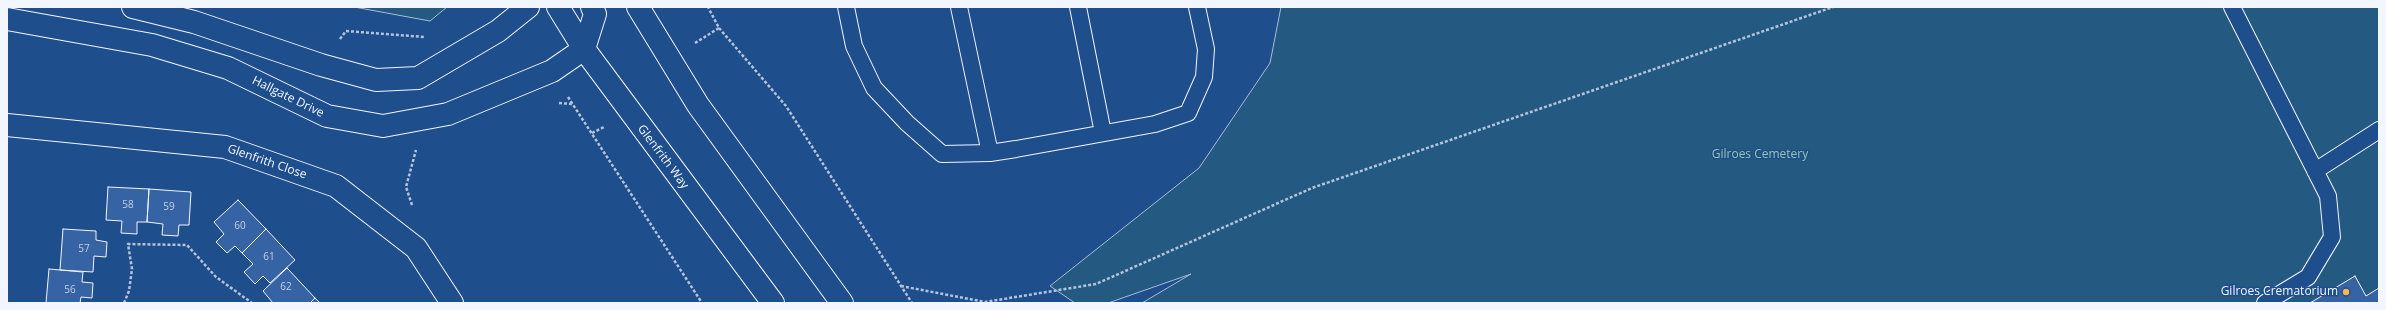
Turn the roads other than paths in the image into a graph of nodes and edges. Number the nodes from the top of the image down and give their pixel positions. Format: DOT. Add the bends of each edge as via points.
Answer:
graph roads {
  1 [pos="132,7"];
  2 [pos="528,7"];
  3 [pos="558,7"];
  4 [pos="592,7"];
  5 [pos="846,7"];
  6 [pos="959,7"];
  7 [pos="1078,7"];
  8 [pos="1197,7"];
  9 [pos="2232,7"];
  10 [pos="635,9"];
  11 [pos="7,19"];
  12 [pos="584,49"];
  13 [pos="7,125"];
  14 [pos="2379,130"];
  15 [pos="1103,133"];
  16 [pos="990,153"];
  17 [pos="2315,170"];
  18 [pos="452,303"];
  19 [pos="773,303"];
  20 [pos="842,303"];
  21 [pos="2266,303"];
  1 -- 2 [label="main road" via="194,22 321,65 376,80 418,78 498,31"];
  3 -- 12 [label="main road, Glenfrith Way"];
  4 -- 12 [label="main road" via="595,14"];
  5 -- 16 [label="lane" via="854,46 874,88 907,123 942,154"];
  6 -- 16 [label="lane"];
  7 -- 15 [label="lane"];
  8 -- 15 [label="lane" via="1206,49 1204,77 1188,113 1154,124"];
  9 -- 17 [label="lane"];
  10 -- 20 [label="main road" via="698,105"];
  11 -- 12 [label="main road, Hallgate Drive" via="152,45 228,68 327,116 383,126 448,114 552,71"];
  12 -- 19 [label="main road, Glenfrith Way"];
  13 -- 18 [label="main road, Glenfrith Close" via="225,147 336,186 416,248"];
  14 -- 17 [label="lane"];
  15 -- 16 [label="lane"];
  17 -- 21 [label="lane" via="2328,196 2332,237 2308,277"];
}
